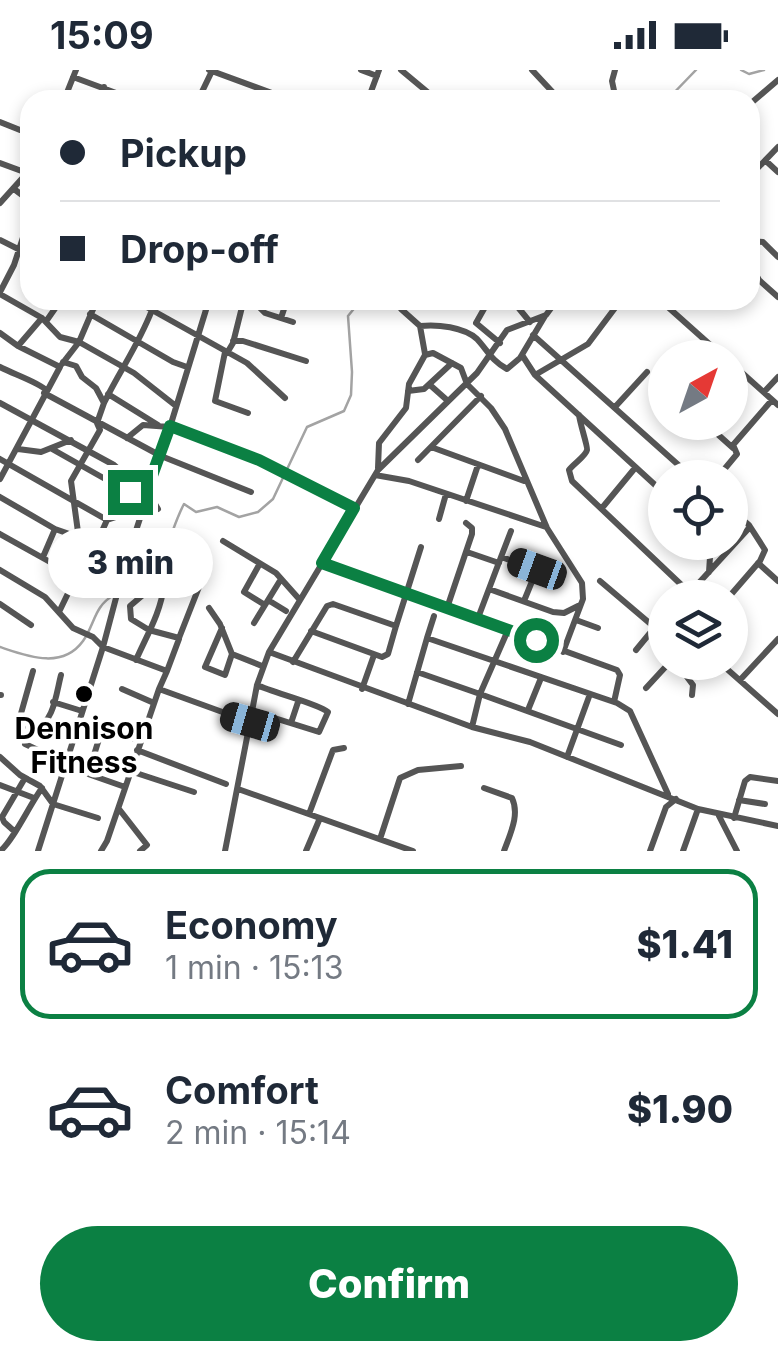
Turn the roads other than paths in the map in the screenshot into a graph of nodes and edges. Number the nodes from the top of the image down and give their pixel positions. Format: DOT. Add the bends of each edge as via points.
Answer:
graph roads {
  1 [pos="210,70"];
  2 [pos="361,70"];
  3 [pos="401,70"];
  4 [pos="532,70"];
  5 [pos="75,73"];
  6 [pos="378,73"];
  7 [pos="104,88"];
  8 [pos="109,90"];
  9 [pos="264,90"];
  10 [pos="424,90"];
  11 [pos="554,90"];
  12 [pos="778,147"];
  13 [pos="766,161"];
  14 [pos="760,167"];
  15 [pos="778,172"];
  16 [pos="20,182"];
  17 [pos="14,188"];
  18 [pos="20,192"];
  19 [pos="0,203"];
  20 [pos="0,240"];
  21 [pos="20,241"];
  22 [pos="17,248"];
  23 [pos="20,250"];
  24 [pos="0,293"];
  25 [pos="29,310"];
  26 [pos="52,310"];
  27 [pos="92,310"];
  28 [pos="152,310"];
  29 [pos="206,310"];
  30 [pos="242,310"];
  31 [pos="263,310"];
  32 [pos="285,310"];
  33 [pos="403,310"];
  34 [pos="483,310"];
  35 [pos="520,310"];
  36 [pos="550,310"];
  37 [pos="614,310"];
  38 [pos="671,310"];
  39 [pos="90,314"];
  40 [pos="546,315"];
  41 [pos="282,318"];
  42 [pos="44,319"];
  43 [pos="293,322"];
  44 [pos="530,323"];
  45 [pos="420,326"];
  46 [pos="1,335"];
  47 [pos="198,336"];
  48 [pos="533,336"];
  49 [pos="140,340"];
  50 [pos="705,340"];
  51 [pos="79,342"];
  52 [pos="233,342"];
  53 [pos="500,343"];
  54 [pos="18,346"];
  55 [pos="226,352"];
  56 [pos="425,355"];
  57 [pos="522,355"];
  58 [pos="489,357"];
  59 [pos="561,359"];
  60 [pos="306,361"];
  61 [pos="452,363"];
  62 [pos="61,365"];
  63 [pos="186,366"];
  64 [pos="0,367"];
  65 [pos="122,367"];
  66 [pos="648,372"];
  67 [pos="535,375"];
  68 [pos="778,377"];
  69 [pos="748,378"];
  70 [pos="467,384"];
  71 [pos="430,385"];
  72 [pos="45,392"];
  73 [pos="408,392"];
  74 [pos="764,392"];
  75 [pos="108,394"];
  76 [pos="480,396"];
  77 [pos="286,398"];
  78 [pos="448,401"];
  79 [pos="775,403"];
  80 [pos="0,404"];
  81 [pos="104,404"];
  82 [pos="176,406"];
  83 [pos="615,407"];
  84 [pos="248,413"];
  85 [pos="580,416"];
  86 [pos="34,420"];
  87 [pos="144,421"];
  88 [pos="96,423"];
  89 [pos="166,427"];
  90 [pos="127,438"];
  91 [pos="71,440"];
  92 [pos="724,440"];
  93 [pos="431,446"];
  94 [pos="733,448"];
  95 [pos="18,449"];
  96 [pos="52,449"];
  97 [pos="89,450"];
  98 [pos="160,456"];
  99 [pos="0,460"];
  100 [pos="418,460"];
  101 [pos="673,460"];
  102 [pos="732,460"];
  103 [pos="478,464"];
  104 [pos="10,465"];
  105 [pos="77,465"];
  106 [pos="634,468"];
  107 [pos="376,473"];
  108 [pos="0,479"];
  109 [pos="648,480"];
  110 [pos="525,481"];
  111 [pos="146,487"];
  112 [pos="130,492"];
  113 [pos="251,492"];
  114 [pos="446,494"];
  115 [pos="0,497"];
  116 [pos="73,499"];
  117 [pos="466,500"];
  118 [pos="354,508"];
  119 [pos="602,508"];
  120 [pos="158,509"];
  121 [pos="439,519"];
  122 [pos="107,520"];
  123 [pos="466,523"];
  124 [pos="750,527"];
  125 [pos="548,528"];
  126 [pos="54,529"];
  127 [pos="511,531"];
  128 [pos="0,534"];
  129 [pos="81,538"];
  130 [pos="223,541"];
  131 [pos="95,547"];
  132 [pos="422,547"];
  133 [pos="467,553"];
  134 [pos="106,554"];
  135 [pos="43,557"];
  136 [pos="500,560"];
  137 [pos="710,560"];
  138 [pos="322,563"];
  139 [pos="758,563"];
  140 [pos="125,564"];
  141 [pos="259,565"];
  142 [pos="0,570"];
  143 [pos="191,573"];
  144 [pos="709,573"];
  145 [pos="76,574"];
  146 [pos="281,579"];
  147 [pos="672,580"];
  148 [pos="702,580"];
  149 [pos="743,580"];
  150 [pos="600,581"];
  151 [pos="778,581"];
  152 [pos="489,588"];
  153 [pos="407,594"];
  154 [pos="300,600"];
  155 [pos="524,601"];
  156 [pos="267,602"];
  157 [pos="0,604"];
  158 [pos="580,606"];
  159 [pos="209,608"];
  160 [pos="447,608"];
  161 [pos="59,612"];
  162 [pos="286,612"];
  163 [pos="434,616"];
  164 [pos="478,618"];
  165 [pos="576,620"];
  166 [pos="648,621"];
  167 [pos="254,623"];
  168 [pos="31,625"];
  169 [pos="396,626"];
  170 [pos="222,628"];
  171 [pos="598,628"];
  172 [pos="149,630"];
  173 [pos="508,630"];
  174 [pos="311,632"];
  175 [pos="648,635"];
  176 [pos="179,638"];
  177 [pos="428,638"];
  178 [pos="778,639"];
  179 [pos="103,647"];
  180 [pos="636,650"];
  181 [pos="268,652"];
  182 [pos="563,652"];
  183 [pos="232,654"];
  184 [pos="374,655"];
  185 [pos="136,660"];
  186 [pos="294,662"];
  187 [pos="494,662"];
  188 [pos="262,666"];
  189 [pos="168,670"];
  190 [pos="33,671"];
  191 [pos="748,671"];
  192 [pos="417,672"];
  193 [pos="61,674"];
  194 [pos="541,678"];
  195 [pos="653,680"];
  196 [pos="688,680"];
  197 [pos="740,680"];
  198 [pos="257,685"];
  199 [pos="362,688"];
  200 [pos="646,688"];
  201 [pos="122,689"];
  202 [pos="159,689"];
  203 [pos="480,694"];
  204 [pos="590,694"];
  205 [pos="692,695"];
  206 [pos="53,702"];
  207 [pos="298,702"];
  208 [pos="614,702"];
  209 [pos="154,703"];
  210 [pos="408,704"];
  211 [pos="528,710"];
  212 [pos="777,710"];
  213 [pos="82,711"];
  214 [pos="252,711"];
  215 [pos="250,722"];
  216 [pos="291,723"];
  217 [pos="472,728"];
  218 [pos="578,728"];
  219 [pos="108,730"];
  220 [pos="99,740"];
  221 [pos="140,741"];
  222 [pos="24,744"];
  223 [pos="621,745"];
  224 [pos="344,748"];
  225 [pos="137,750"];
  226 [pos="567,757"];
  227 [pos="1,758"];
  228 [pos="66,763"];
  229 [pos="461,766"];
  230 [pos="130,771"];
  231 [pos="25,778"];
  232 [pos="778,781"];
  233 [pos="226,784"];
  234 [pos="0,785"];
  235 [pos="125,787"];
  236 [pos="42,788"];
  237 [pos="484,788"];
  238 [pos="238,789"];
  239 [pos="18,790"];
  240 [pos="194,792"];
  241 [pos="673,796"];
  242 [pos="34,798"];
  243 [pos="738,800"];
  244 [pos="53,804"];
  245 [pos="765,804"];
  246 [pos="118,808"];
  247 [pos="698,809"];
  248 [pos="310,814"];
  249 [pos="718,815"];
  250 [pos="98,818"];
  251 [pos="320,818"];
  252 [pos="734,818"];
  253 [pos="778,826"];
  254 [pos="14,831"];
  255 [pos="380,839"];
  256 [pos="0,840"];
  257 [pos="9,845"];
  258 [pos="0,851"];
  259 [pos="38,851"];
  260 [pos="101,851"];
  261 [pos="140,851"];
  262 [pos="226,851"];
  263 [pos="306,851"];
  264 [pos="414,851"];
  265 [pos="504,851"];
  266 [pos="650,851"];
  267 [pos="683,851"];
  268 [pos="736,851"];
  1 -- 9 [label="street"];
  2 -- 6 [label="street"];
  3 -- 10 [label="street"];
  4 -- 11 [label="street"];
  5 -- 7 [label="street"];
  7 -- 8 [label="street"];
  12 -- 13 [label="street"];
  13 -- 14 [label="street"];
  13 -- 15 [label="street"];
  16 -- 17 [label="street"];
  17 -- 18 [label="street"];
  17 -- 19 [label="street"];
  20 -- 22 [label="street"];
  21 -- 22 [label="street"];
  22 -- 23 [label="street"];
  22 -- 24 [label="street"];
  25 -- 42 [label="street"];
  26 -- 42 [label="street"];
  27 -- 39 [label="street"];
  28 -- 47 [label="street"];
  28 -- 49 [label="street"];
  29 -- 47 [label="street"];
  30 -- 52 [label="street"];
  31 -- 41 [label="street"];
  32 -- 41 [label="street"];
  33 -- 45 [label="street"];
  34 -- 53 [label="street" via="476,323"];
  35 -- 44 [label="street"];
  36 -- 40 [label="street"];
  37 -- 59 [label="street" via="594,337"];
  38 -- 50 [label="street"];
  39 -- 49 [label="street"];
  39 -- 51 [label="street"];
  40 -- 44 [label="street"];
  40 -- 48 [label="street"];
  41 -- 43 [label="street"];
  42 -- 51 [label="street" via="60,337"];
  42 -- 54 [label="street"];
  44 -- 53 [label="street" via="507,330"];
  45 -- 56 [label="street"];
  45 -- 58 [label="street" via="470,334"];
  46 -- 54 [label="street"];
  47 -- 55 [label="street"];
  47 -- 63 [label="street"];
  48 -- 57 [label="street"];
  48 -- 59 [label="street"];
  49 -- 63 [label="street"];
  49 -- 65 [label="street"];
  51 -- 62 [label="street"];
  51 -- 65 [label="street"];
  52 -- 55 [label="street"];
  52 -- 60 [label="street"];
  53 -- 58 [label="street"];
  54 -- 62 [label="street"];
  55 -- 77 [label="street"];
  55 -- 84 [label="street" via="215,401"];
  56 -- 61 [label="street"];
  56 -- 73 [label="street"];
  57 -- 58 [label="street" via="507,368"];
  57 -- 67 [label="street"];
  58 -- 70 [label="street"];
  59 -- 67 [label="street"];
  59 -- 83 [label="street"];
  61 -- 70 [label="street"];
  61 -- 71 [label="street"];
  62 -- 72 [label="street"];
  62 -- 81 [label="street" via="76,366"];
  63 -- 82 [label="street"];
  64 -- 72 [label="street" via="41,384"];
  65 -- 75 [label="street"];
  65 -- 82 [label="street"];
  66 -- 83 [label="street"];
  67 -- 85 [label="street"];
  68 -- 74 [label="street"];
  69 -- 74 [label="street"];
  70 -- 76 [label="street"];
  70 -- 78 [label="street"];
  71 -- 73 [label="street"];
  71 -- 78 [label="street"];
  72 -- 86 [label="street"];
  72 -- 88 [label="street"];
  73 -- 107 [label="street" via="404,412 378,443"];
  74 -- 79 [label="street"];
  75 -- 81 [label="street"];
  75 -- 87 [label="street"];
  76 -- 93 [label="street"];
  76 -- 110 [label="street" via="504,429"];
  78 -- 107 [label="street"];
  79 -- 94 [label="street"];
  80 -- 86 [label="street"];
  81 -- 88 [label="street"];
  82 -- 89 [label="street"];
  83 -- 101 [label="street"];
  85 -- 106 [label="street"];
  85 -- 119 [label="street" via="587,452 569,470"];
  86 -- 91 [label="street"];
  86 -- 95 [label="street"];
  87 -- 89 [label="street"];
  87 -- 90 [label="street"];
  88 -- 90 [label="street"];
  88 -- 97 [label="street" via="100,430"];
  89 -- 98 [label="street"];
  89 -- 118 [label="street" via="246,454"];
  90 -- 98 [label="street"];
  91 -- 96 [label="street"];
  91 -- 97 [label="street"];
  92 -- 94 [label="street"];
  93 -- 100 [label="street"];
  93 -- 103 [label="street"];
  94 -- 102 [label="street"];
  95 -- 96 [label="street"];
  95 -- 104 [label="street"];
  96 -- 105 [label="street"];
  97 -- 105 [label="street"];
  97 -- 111 [label="street"];
  98 -- 111 [label="street"];
  98 -- 113 [label="street"];
  99 -- 104 [label="street"];
  103 -- 110 [label="street"];
  103 -- 117 [label="street"];
  104 -- 108 [label="street"];
  104 -- 116 [label="street"];
  105 -- 112 [label="street"];
  105 -- 116 [label="street"];
  106 -- 109 [label="street"];
  106 -- 119 [label="street"];
  107 -- 114 [label="street"];
  107 -- 118 [label="street"];
  110 -- 125 [label="street"];
  111 -- 112 [label="street"];
  111 -- 120 [label="street"];
  111 -- 140 [label="street"];
  112 -- 122 [label="street" via="119,516"];
  114 -- 117 [label="street"];
  114 -- 121 [label="street"];
  115 -- 126 [label="street"];
  116 -- 122 [label="street"];
  116 -- 129 [label="street"];
  117 -- 125 [label="street"];
  118 -- 138 [label="street"];
  119 -- 147 [label="street"];
  122 -- 131 [label="street"];
  123 -- 133 [label="street" via="472,528"];
  124 -- 139 [label="street" via="765,550"];
  124 -- 144 [label="street"];
  125 -- 158 [label="street" via="582,584"];
  126 -- 129 [label="street"];
  126 -- 135 [label="street"];
  127 -- 136 [label="street"];
  128 -- 135 [label="street"];
  129 -- 131 [label="street"];
  129 -- 145 [label="street"];
  130 -- 141 [label="street"];
  131 -- 134 [label="street"];
  132 -- 153 [label="street"];
  133 -- 136 [label="street"];
  133 -- 160 [label="street"];
  134 -- 140 [label="street"];
  134 -- 145 [label="street" via="95,555"];
  135 -- 145 [label="street"];
  136 -- 152 [label="street"];
  136 -- 155 [label="street" via="537,569"];
  137 -- 144 [label="street"];
  138 -- 153 [label="street"];
  138 -- 154 [label="street"];
  139 -- 149 [label="street"];
  139 -- 151 [label="street"];
  140 -- 179 [label="street"];
  141 -- 146 [label="street"];
  141 -- 156 [label="street" via="244,592"];
  142 -- 161 [label="street"];
  143 -- 176 [label="street" via="199,587"];
  144 -- 148 [label="street"];
  145 -- 161 [label="street"];
  146 -- 154 [label="street"];
  146 -- 156 [label="street"];
  150 -- 166 [label="street"];
  152 -- 155 [label="street"];
  152 -- 164 [label="street"];
  153 -- 160 [label="street"];
  153 -- 169 [label="street"];
  154 -- 181 [label="street"];
  155 -- 158 [label="street" via="552,612"];
  156 -- 162 [label="street"];
  156 -- 167 [label="street"];
  157 -- 168 [label="street"];
  158 -- 165 [label="street"];
  159 -- 170 [label="street"];
  160 -- 164 [label="street"];
  161 -- 179 [label="street"];
  163 -- 177 [label="street"];
  164 -- 173 [label="street"];
  165 -- 171 [label="street"];
  165 -- 182 [label="street"];
  169 -- 174 [label="street" via="333,604"];
  169 -- 184 [label="street" via="386,656"];
  170 -- 183 [label="street"];
  170 -- 183 [label="street" via="205,667 225,675"];
  172 -- 172 [label="street" via="131,619 130,606 160,582 164,590"];
  172 -- 176 [label="street"];
  172 -- 185 [label="street"];
  173 -- 182 [label="street"];
  173 -- 187 [label="street"];
  174 -- 184 [label="street"];
  174 -- 186 [label="street"];
  175 -- 180 [label="street"];
  176 -- 189 [label="street"];
  177 -- 187 [label="street"];
  177 -- 192 [label="street"];
  178 -- 191 [label="street"];
  179 -- 185 [label="street"];
  179 -- 213 [label="street"];
  181 -- 186 [label="street"];
  181 -- 188 [label="street"];
  182 -- 208 [label="street" via="619,672"];
  183 -- 188 [label="street"];
  184 -- 199 [label="street"];
  185 -- 189 [label="street"];
  186 -- 199 [label="street"];
  187 -- 194 [label="street"];
  187 -- 203 [label="street"];
  188 -- 198 [label="street"];
  189 -- 202 [label="street"];
  190 -- 206 [label="street" via="21,722 42,727"];
  192 -- 203 [label="street"];
  192 -- 210 [label="street"];
  193 -- 206 [label="street"];
  194 -- 204 [label="street"];
  194 -- 211 [label="street"];
  195 -- 200 [label="street"];
  196 -- 205 [label="street"];
  197 -- 212 [label="street"];
  198 -- 207 [label="street"];
  198 -- 214 [label="street"];
  199 -- 210 [label="street"];
  201 -- 209 [label="street"];
  202 -- 209 [label="street"];
  202 -- 215 [label="street"];
  203 -- 211 [label="street"];
  203 -- 217 [label="street"];
  204 -- 208 [label="street"];
  204 -- 218 [label="street"];
  206 -- 213 [label="street"];
  207 -- 216 [label="street"];
  207 -- 216 [label="street" via="327,710 324,727 319,732"];
  208 -- 241 [label="street" via="633,716"];
  209 -- 221 [label="street"];
  210 -- 217 [label="street"];
  211 -- 218 [label="street"];
  213 -- 228 [label="street"];
  214 -- 215 [label="street"];
  214 -- 216 [label="street"];
  215 -- 238 [label="street"];
  217 -- 226 [label="street"];
  218 -- 223 [label="street"];
  218 -- 226 [label="street"];
  219 -- 221 [label="street"];
  220 -- 235 [label="street" via="88,774"];
  221 -- 225 [label="street"];
  222 -- 228 [label="street"];
  224 -- 248 [label="street" via="334,750"];
  225 -- 230 [label="street"];
  225 -- 233 [label="street"];
  226 -- 241 [label="street"];
  227 -- 231 [label="street"];
  228 -- 244 [label="street"];
  229 -- 255 [label="street" via="400,778"];
  230 -- 235 [label="street"];
  230 -- 240 [label="street"];
  231 -- 236 [label="street"];
  231 -- 239 [label="street"];
  232 -- 243 [label="street" via="750,777"];
  234 -- 239 [label="street"];
  235 -- 246 [label="street"];
  236 -- 242 [label="street"];
  236 -- 244 [label="street"];
  237 -- 265 [label="street" via="515,804"];
  238 -- 248 [label="street"];
  238 -- 262 [label="street"];
  239 -- 242 [label="street"];
  239 -- 254 [label="street" via="2,816"];
  241 -- 247 [label="street"];
  241 -- 266 [label="street"];
  242 -- 254 [label="street"];
  243 -- 245 [label="street"];
  243 -- 252 [label="street"];
  244 -- 250 [label="street"];
  244 -- 259 [label="street"];
  246 -- 260 [label="street"];
  246 -- 261 [label="street" via="148,844"];
  247 -- 249 [label="street"];
  247 -- 267 [label="street"];
  248 -- 251 [label="street"];
  249 -- 252 [label="street"];
  249 -- 268 [label="street"];
  251 -- 255 [label="street"];
  251 -- 263 [label="street"];
  252 -- 253 [label="street"];
  254 -- 257 [label="street"];
  255 -- 264 [label="street"];
  256 -- 257 [label="street"];
  257 -- 258 [label="street"];
}
